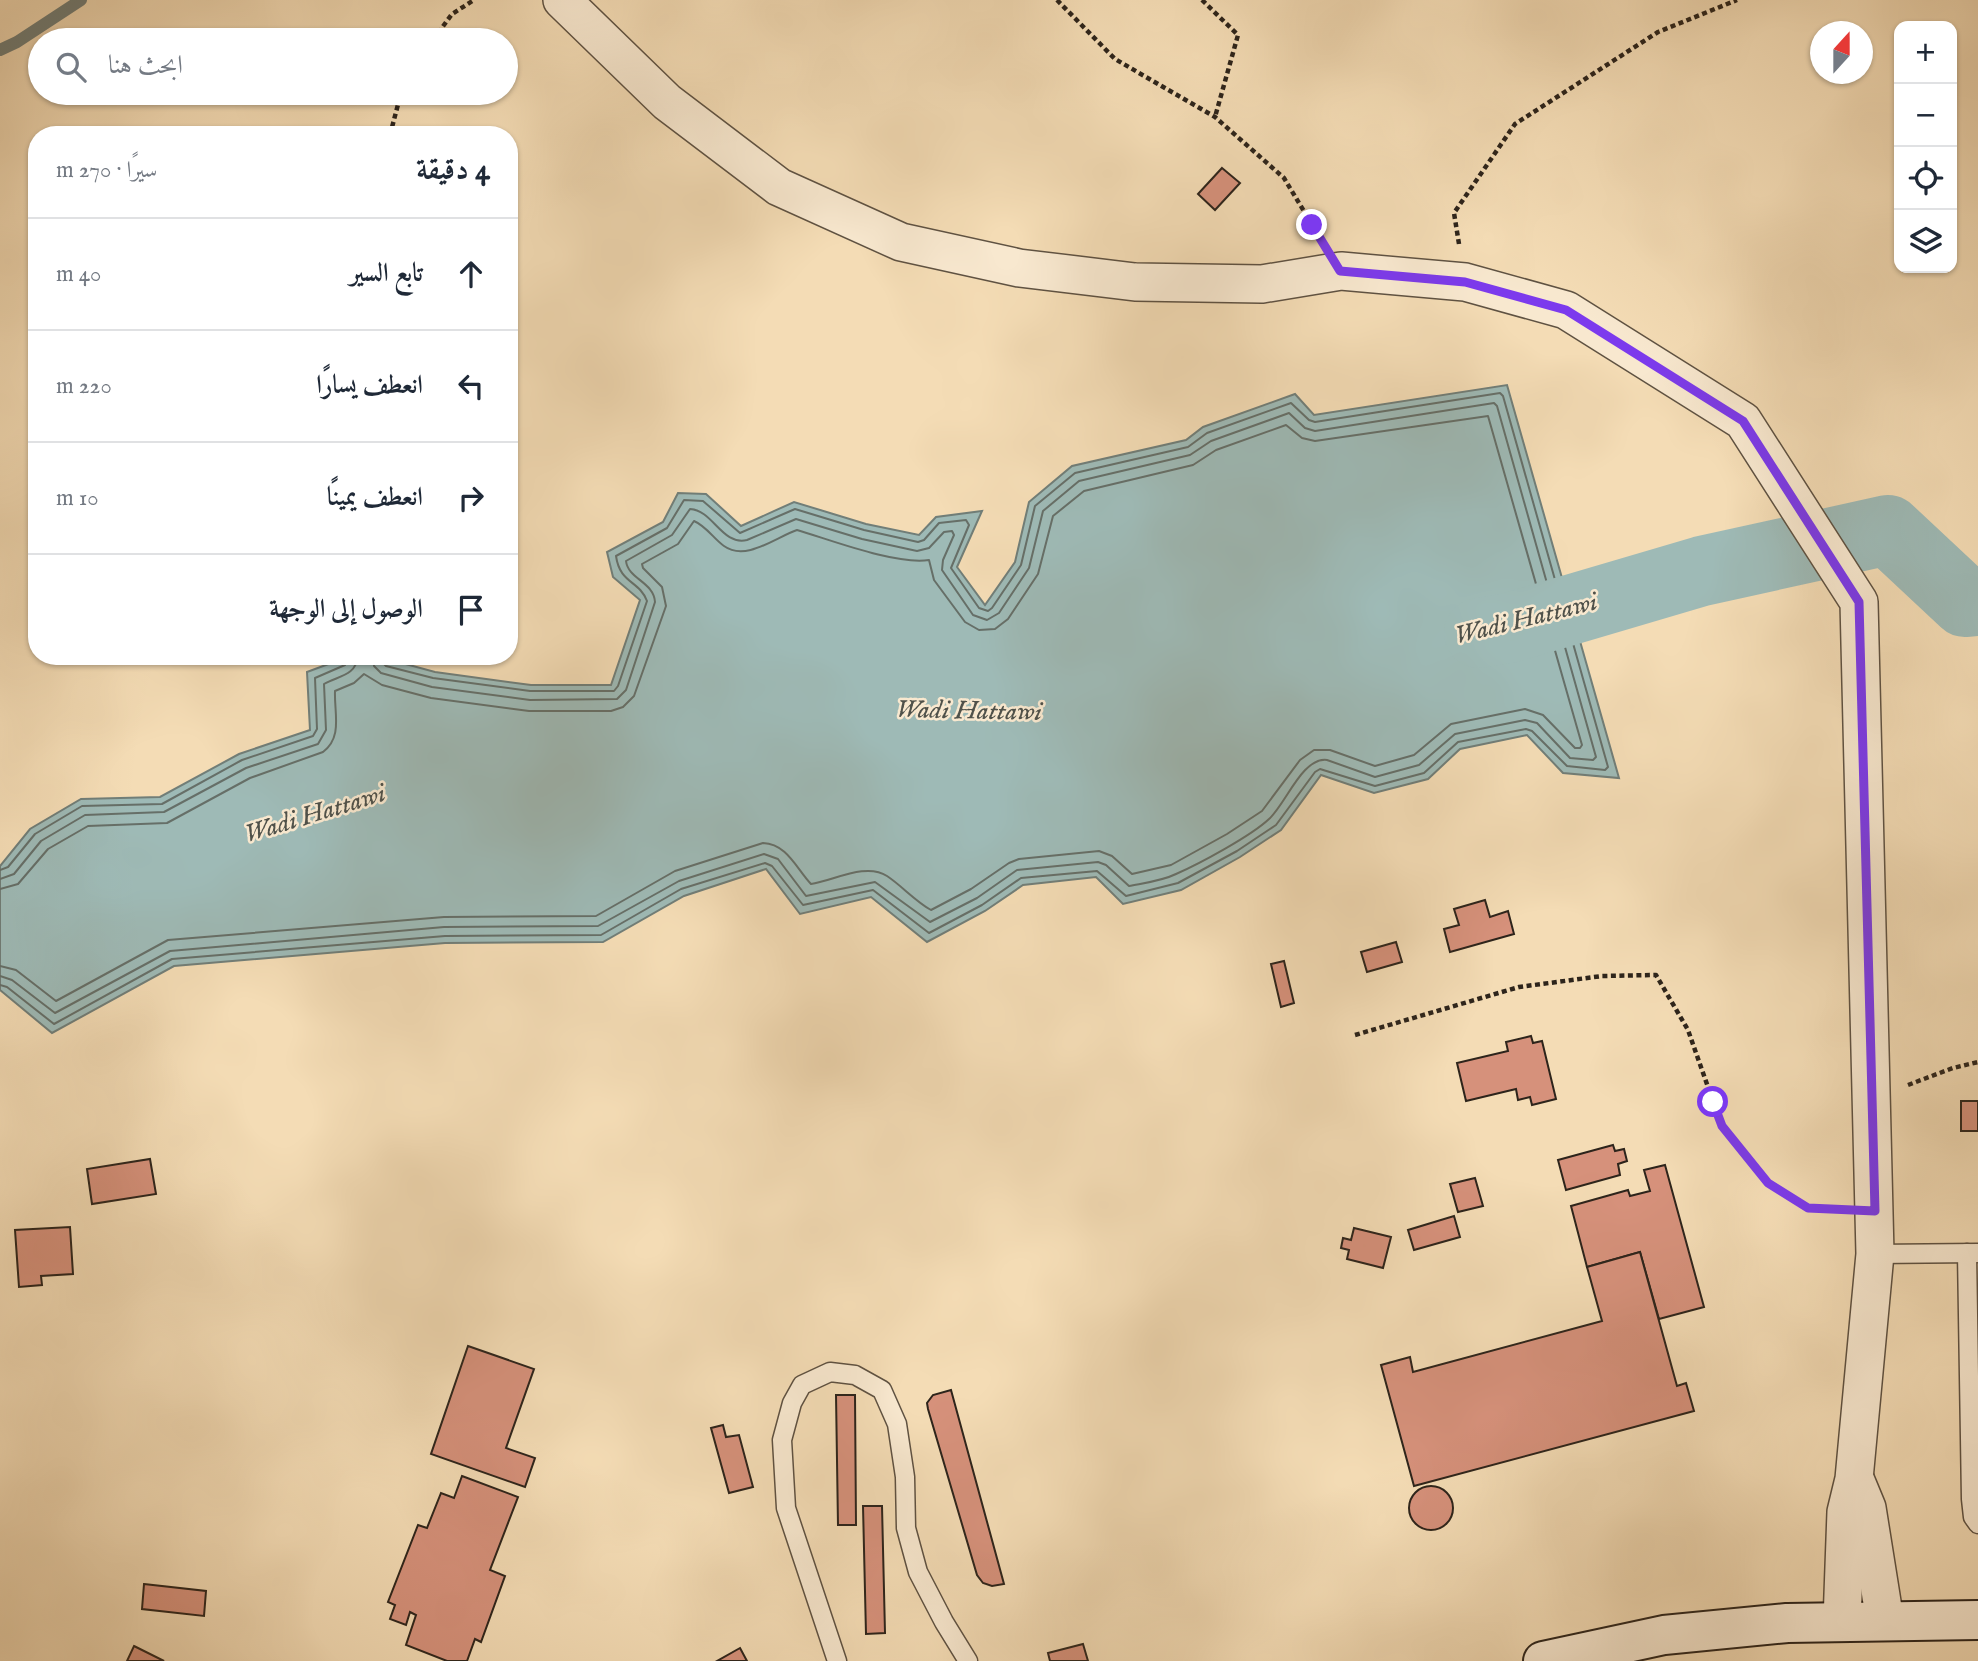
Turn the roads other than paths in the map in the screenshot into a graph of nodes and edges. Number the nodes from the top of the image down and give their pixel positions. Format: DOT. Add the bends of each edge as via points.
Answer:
graph roads {
  1 [pos="562,0"];
  2 [pos="1973,1253"];
  3 [pos="1875,1254"];
  4 [pos="1854,1479"];
  5 [pos="1978,1524"];
  6 [pos="1978,1620"];
  7 [pos="1885,1621"];
  8 [pos="1842,1622"];
  9 [pos="1651,1647"];
  10 [pos="837,1661"];
  11 [pos="968,1661"];
  12 [pos="1543,1661"];
  1 -- 3 [label="street" via="667,102 779,187 901,242 1019,268 1135,282 1262,284 1340,271 1465,282 1566,310 1743,421 1859,602"];
  2 -- 3 [label="lane"];
  2 -- 5 [label="lane" via="1971,1499"];
  3 -- 4 [label="street"];
  4 -- 7 [label="street" via="1867,1508"];
  4 -- 8 [label="street" via="1846,1512"];
  6 -- 7 [label="main road"];
  7 -- 8 [label="main road"];
  8 -- 9 [label="main road" via="1787,1623"];
  9 -- 12 [label="main road"];
  10 -- 11 [label="lane" via="786,1508 782,1440 802,1385 830,1372 855,1375 882,1390 897,1424 906,1528 918,1572"];
}
